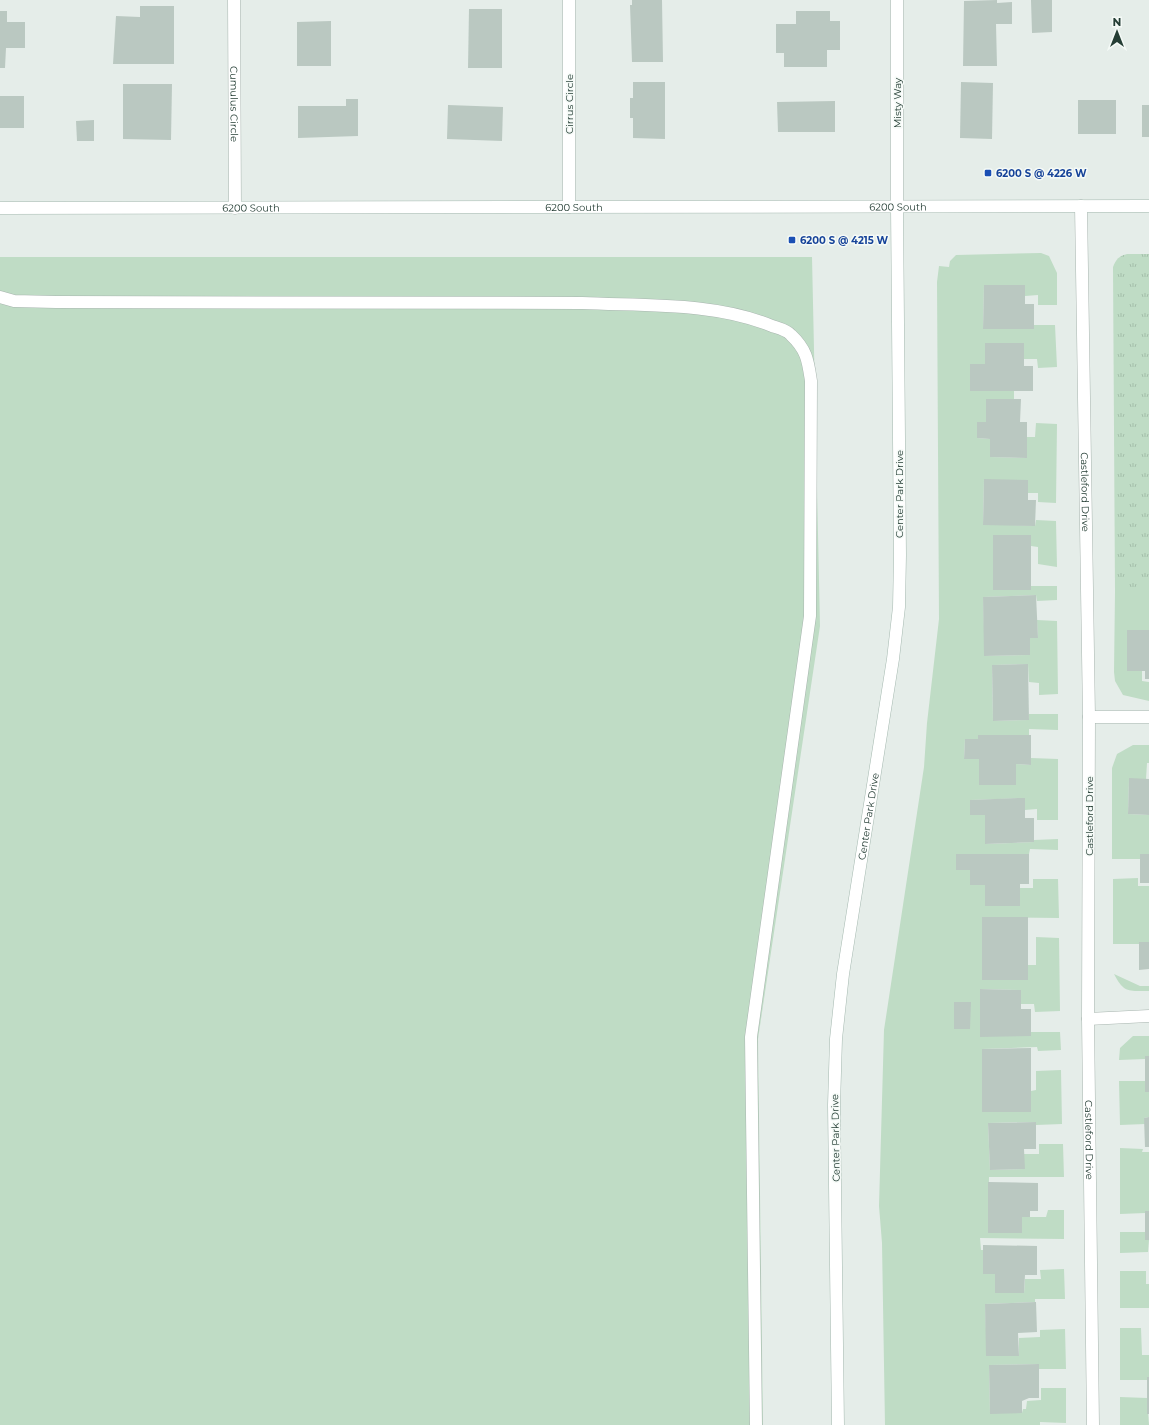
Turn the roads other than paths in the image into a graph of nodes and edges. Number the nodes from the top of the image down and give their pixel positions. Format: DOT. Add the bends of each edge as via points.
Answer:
graph roads {
  1 [pos="234,0"];
  2 [pos="569,0"];
  3 [pos="896,0"];
  4 [pos="1081,206"];
  5 [pos="1149,206"];
  6 [pos="569,207"];
  7 [pos="897,207"];
  8 [pos="0,208"];
  9 [pos="235,208"];
  10 [pos="0,297"];
  11 [pos="1089,717"];
  12 [pos="1149,717"];
  13 [pos="1149,1016"];
  14 [pos="1088,1019"];
  15 [pos="756,1425"];
  16 [pos="838,1425"];
  17 [pos="1093,1425"];
  1 -- 9 [label="street, Cumulus Circle"];
  2 -- 6 [label="street, Cirrus Circle"];
  3 -- 7 [label="street, Misty Way"];
  4 -- 5 [label="street, 6200 South"];
  4 -- 7 [label="street, 6200 South"];
  4 -- 11 [label="street, Castleford Drive"];
  6 -- 7 [label="street, 6200 South"];
  6 -- 9 [label="street, 6200 South"];
  7 -- 16 [label="street, Center Park Drive" via="900,555 898,607 893,659 843,974 836,1039 834,1105"];
  8 -- 9 [label="street, 6200 South"];
  10 -- 15 [label="street" via="14,301 56,302 582,303 713,310 752,318 790,334 801,346 808,358 811,381 810,616 751,1037"];
  11 -- 12 [label="street"];
  11 -- 14 [label="street, Castleford Drive"];
  13 -- 14 [label="street"];
  14 -- 17 [label="street, Castleford Drive"];
}
